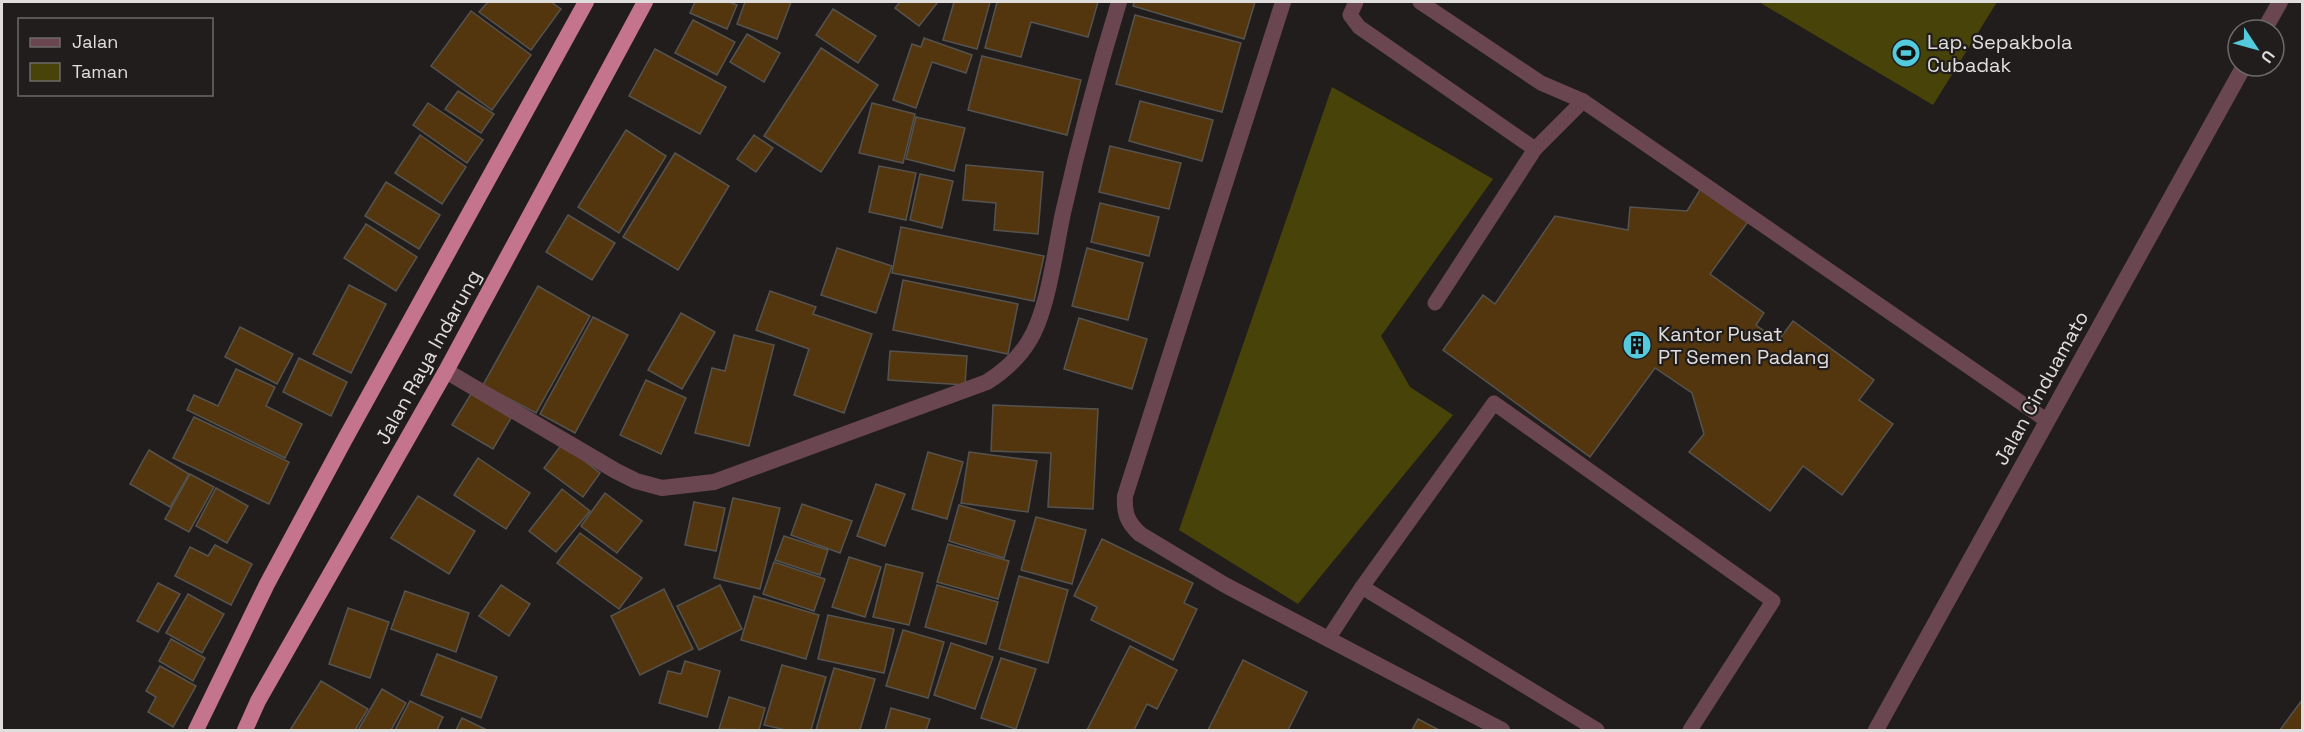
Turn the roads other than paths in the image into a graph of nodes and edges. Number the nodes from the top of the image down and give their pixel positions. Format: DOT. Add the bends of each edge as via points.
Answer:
graph roads {
  1 [pos="586,2"];
  2 [pos="645,2"];
  3 [pos="1119,2"];
  4 [pos="1283,2"];
  5 [pos="1356,2"];
  6 [pos="1420,2"];
  7 [pos="2280,2"];
  8 [pos="2271,18"];
  9 [pos="2237,78"];
  10 [pos="1583,101"];
  11 [pos="1535,149"];
  12 [pos="1435,303"];
  13 [pos="446,371"];
  14 [pos="2046,420"];
  15 [pos="1362,587"];
  16 [pos="1328,639"];
  17 [pos="195,730"];
  18 [pos="245,730"];
  19 [pos="1502,730"];
  20 [pos="1597,730"];
  21 [pos="1690,730"];
  22 [pos="1876,730"];
  1 -- 17 [label="highway, Jalan Raya Indarung" via="306,512"];
  2 -- 13 [label="highway, Jalan Raya Indarung"];
  3 -- 13 [label="street" via="1072,174 1040,318 1018,357 987,382 714,482 662,488 636,482"];
  4 -- 16 [label="street" via="1125,496 1124,512 1140,534 1225,585"];
  5 -- 11 [label="lane" via="1350,15 1359,27"];
  6 -- 10 [label="lane" via="1542,83"];
  7 -- 8 [label="street"];
  9 -- 14 [label="street, Jalan Cinduamato"];
  10 -- 11 [label="lane"];
  10 -- 14 [label="lane"];
  11 -- 12 [label="lane"];
  13 -- 18 [label="highway, Jalan Raya Indarung"];
  14 -- 22 [label="street, Jalan Cinduamato"];
  15 -- 16 [label="lane"];
  15 -- 20 [label="lane"];
  15 -- 21 [label="lane" via="1494,403 1773,601"];
  16 -- 19 [label="street"];
}
